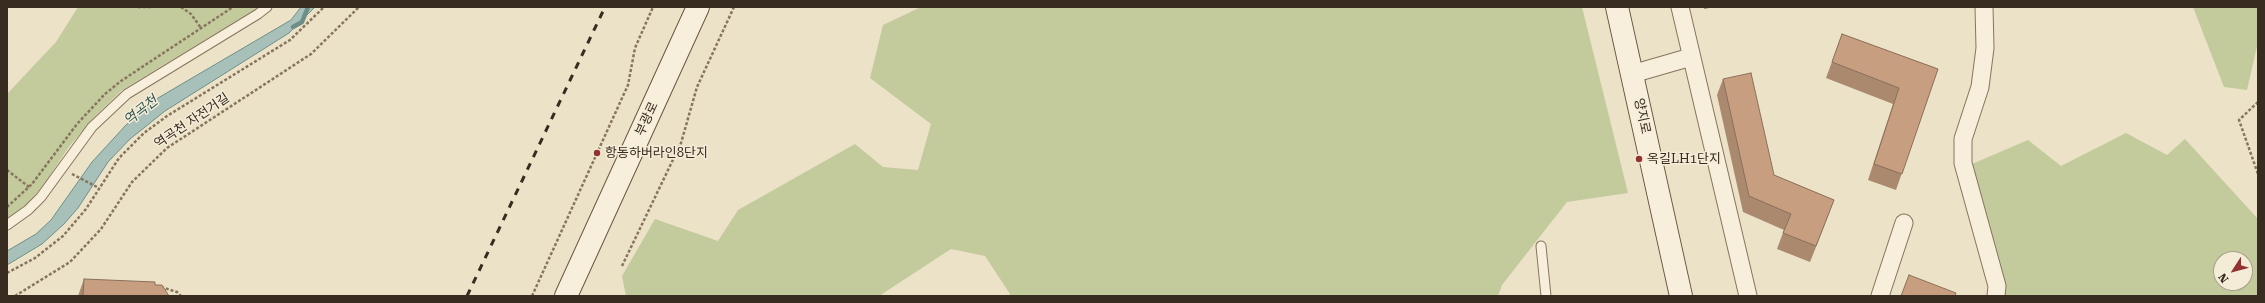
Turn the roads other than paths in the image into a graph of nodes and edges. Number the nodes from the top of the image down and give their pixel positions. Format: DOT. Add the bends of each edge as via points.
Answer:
graph roads {
  1 [pos="267,7"];
  2 [pos="698,7"];
  3 [pos="1617,7"];
  4 [pos="1680,7"];
  5 [pos="1984,7"];
  6 [pos="1691,57"];
  7 [pos="1632,74"];
  8 [pos="1904,223"];
  9 [pos="7,225"];
  10 [pos="1541,246"];
  11 [pos="566,296"];
  12 [pos="1546,296"];
  13 [pos="1681,296"];
  14 [pos="1748,296"];
  15 [pos="1880,296"];
  16 [pos="1996,296"];
  1 -- 9 [label="lane" via="127,94 92,127 41,197"];
  2 -- 11 [label="main road, 부광로"];
  3 -- 7 [label="main road, 양지로"];
  4 -- 6 [label="street"];
  5 -- 16 [label="street" via="1985,48 1980,87 1963,139 1963,163 1997,286"];
  6 -- 7 [label="street"];
  6 -- 14 [label="street"];
  7 -- 13 [label="main road, 양지로"];
  8 -- 15 [label="street"];
  10 -- 12 [label="lane"];
}
